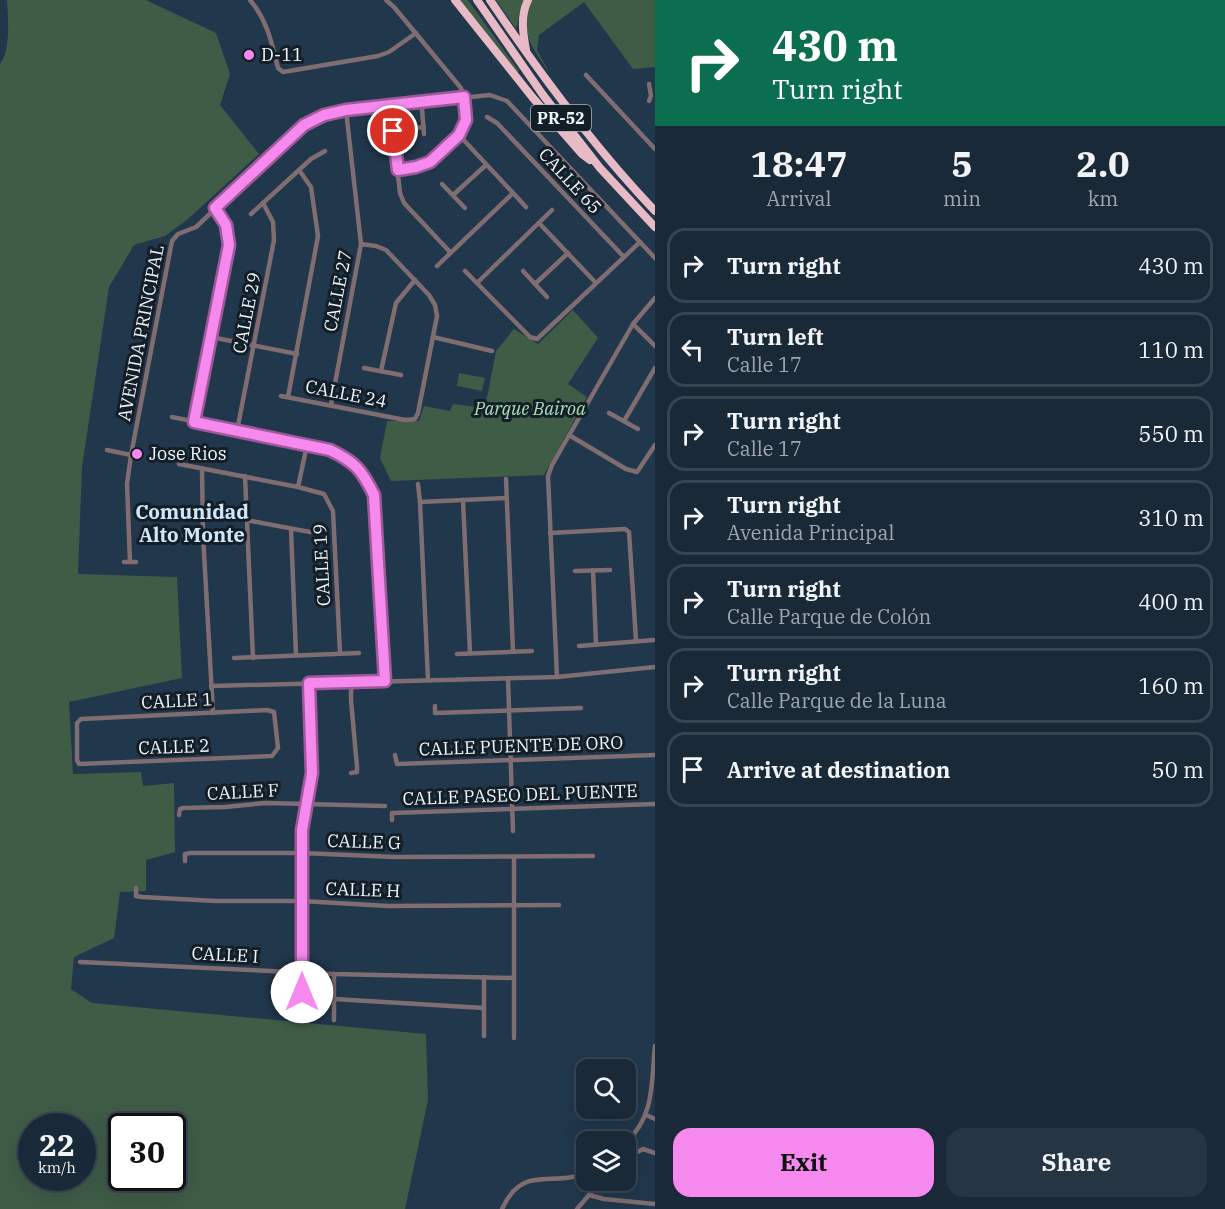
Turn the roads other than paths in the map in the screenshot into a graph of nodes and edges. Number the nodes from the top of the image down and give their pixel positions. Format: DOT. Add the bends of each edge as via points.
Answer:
graph roads {
  1 [pos="250,0"];
  2 [pos="386,0"];
  3 [pos="454,0"];
  4 [pos="477,0"];
  5 [pos="490,0"];
  6 [pos="528,0"];
  7 [pos="416,33"];
  8 [pos="527,54"];
  9 [pos="586,75"];
  10 [pos="596,75"];
  11 [pos="592,81"];
  12 [pos="649,84"];
  13 [pos="653,93"];
  14 [pos="464,97"];
  15 [pos="649,101"];
  16 [pos="422,109"];
  17 [pos="346,110"];
  18 [pos="487,117"];
  19 [pos="497,123"];
  20 [pos="424,127"];
  21 [pos="491,129"];
  22 [pos="393,131"];
  23 [pos="371,133"];
  24 [pos="424,134"];
  25 [pos="459,135"];
  26 [pos="654,144"];
  27 [pos="325,151"];
  28 [pos="486,165"];
  29 [pos="600,168"];
  30 [pos="299,170"];
  31 [pos="398,170"];
  32 [pos="442,184"];
  33 [pos="513,193"];
  34 [pos="453,195"];
  35 [pos="263,203"];
  36 [pos="526,207"];
  37 [pos="215,208"];
  38 [pos="465,208"];
  39 [pos="552,210"];
  40 [pos="655,211"];
  41 [pos="251,214"];
  42 [pos="539,223"];
  43 [pos="655,226"];
  44 [pos="640,242"];
  45 [pos="361,244"];
  46 [pos="450,252"];
  47 [pos="568,253"];
  48 [pos="624,257"];
  49 [pos="655,258"];
  50 [pos="437,266"];
  51 [pos="465,271"];
  52 [pos="523,271"];
  53 [pos="415,280"];
  54 [pos="478,282"];
  55 [pos="596,283"];
  56 [pos="535,284"];
  57 [pos="547,297"];
  58 [pos="655,298"];
  59 [pos="633,324"];
  60 [pos="211,337"];
  61 [pos="433,337"];
  62 [pos="254,345"];
  63 [pos="655,346"];
  64 [pos="492,351"];
  65 [pos="297,354"];
  66 [pos="364,368"];
  67 [pos="655,368"];
  68 [pos="381,372"];
  69 [pos="401,375"];
  70 [pos="281,396"];
  71 [pos="288,397"];
  72 [pos="331,405"];
  73 [pos="609,413"];
  74 [pos="172,417"];
  75 [pos="624,421"];
  76 [pos="194,422"];
  77 [pos="639,429"];
  78 [pos="237,431"];
  79 [pos="569,435"];
  80 [pos="307,445"];
  81 [pos="655,445"];
  82 [pos="107,450"];
  83 [pos="130,455"];
  84 [pos="178,464"];
  85 [pos="202,468"];
  86 [pos="245,476"];
  87 [pos="506,479"];
  88 [pos="418,484"];
  89 [pos="298,487"];
  90 [pos="506,498"];
  91 [pos="463,500"];
  92 [pos="420,502"];
  93 [pos="246,520"];
  94 [pos="291,529"];
  95 [pos="310,532"];
  96 [pos="550,533"];
  97 [pos="203,535"];
  98 [pos="184,536"];
  99 [pos="124,562"];
  100 [pos="593,570"];
  101 [pos="610,570"];
  102 [pos="575,571"];
  103 [pos="636,640"];
  104 [pos="654,640"];
  105 [pos="596,644"];
  106 [pos="579,646"];
  107 [pos="513,651"];
  108 [pos="532,651"];
  109 [pos="470,652"];
  110 [pos="340,653"];
  111 [pos="359,653"];
  112 [pos="457,654"];
  113 [pos="296,655"];
  114 [pos="253,657"];
  115 [pos="234,658"];
  116 [pos="655,667"];
  117 [pos="557,677"];
  118 [pos="508,678"];
  119 [pos="428,680"];
  120 [pos="385,681"];
  121 [pos="351,682"];
  122 [pos="309,683"];
  123 [pos="211,686"];
  124 [pos="435,706"];
  125 [pos="581,708"];
  126 [pos="509,711"];
  127 [pos="274,712"];
  128 [pos="213,713"];
  129 [pos="81,719"];
  130 [pos="395,755"];
  131 [pos="655,755"];
  132 [pos="511,759"];
  133 [pos="351,773"];
  134 [pos="308,804"];
  135 [pos="655,804"];
  136 [pos="386,806"];
  137 [pos="513,808"];
  138 [pos="179,815"];
  139 [pos="392,820"];
  140 [pos="513,831"];
  141 [pos="302,852"];
  142 [pos="593,856"];
  143 [pos="514,857"];
  144 [pos="185,861"];
  145 [pos="136,888"];
  146 [pos="302,901"];
  147 [pos="514,905"];
  148 [pos="559,905"];
  149 [pos="101,956"];
  150 [pos="80,962"];
  151 [pos="101,963"];
  152 [pos="302,972"];
  153 [pos="334,974"];
  154 [pos="484,977"];
  155 [pos="514,978"];
  156 [pos="334,999"];
  157 [pos="484,1008"];
  158 [pos="302,1017"];
  159 [pos="334,1020"];
  160 [pos="484,1036"];
  161 [pos="514,1038"];
  162 [pos="655,1046"];
  163 [pos="647,1113"];
  164 [pos="655,1114"];
  165 [pos="655,1119"];
  166 [pos="636,1131"];
  167 [pos="636,1153"];
  168 [pos="655,1153"];
  169 [pos="576,1175"];
  170 [pos="592,1191"];
  171 [pos="589,1195"];
  172 [pos="655,1204"];
  173 [pos="502,1209"];
  174 [pos="578,1209"];
  1 -- 7 [label="street" via="260,12 278,68 283,72 378,56"];
  2 -- 7 [label="street"];
  3 -- 29 [label="highway" via="533,98 582,154"];
  4 -- 29 [label="highway, PR-52"];
  5 -- 8 [label="highway, PR-52"];
  6 -- 8 [label="highway" via="523,17"];
  7 -- 14 [label="street"];
  8 -- 40 [label="highway, PR-52" via="583,129"];
  9 -- 11 [label="street"];
  10 -- 11 [label="street"];
  11 -- 26 [label="street"];
  12 -- 13 [label="street"];
  13 -- 15 [label="street"];
  14 -- 17 [label="street, AVENIDA PRINCIPAL"];
  14 -- 25 [label="street" via="466,120"];
  14 -- 44 [label="street, AVENIDA PRINCIPAL" via="489,95 507,101"];
  16 -- 20 [label="street"];
  17 -- 37 [label="street, AVENIDA PRINCIPAL" via="304,125"];
  17 -- 45 [label="street, CALLE 27"];
  18 -- 19 [label="street, CALLE 65"];
  19 -- 21 [label="street"];
  19 -- 48 [label="street, CALLE 65"];
  20 -- 22 [label="street"];
  20 -- 24 [label="street"];
  22 -- 23 [label="street"];
  22 -- 31 [label="street"];
  25 -- 28 [label="street"];
  25 -- 31 [label="street" via="430,162"];
  27 -- 30 [label="street"];
  28 -- 33 [label="street"];
  28 -- 34 [label="street"];
  29 -- 43 [label="highway, PR-52"];
  30 -- 35 [label="street"];
  30 -- 65 [label="street, CALLE 24" via="311,188 318,236"];
  31 -- 46 [label="street" via="404,202"];
  32 -- 34 [label="street"];
  33 -- 36 [label="street"];
  33 -- 46 [label="street"];
  34 -- 38 [label="street"];
  35 -- 41 [label="street"];
  35 -- 62 [label="street, CALLE 29" via="273,222 274,240"];
  37 -- 60 [label="street" via="226,225 229,245"];
  37 -- 83 [label="street, AVENIDA PRINCIPAL" via="196,227 178,234 172,241"];
  39 -- 42 [label="street"];
  42 -- 47 [label="street"];
  42 -- 54 [label="street"];
  44 -- 48 [label="street"];
  44 -- 49 [label="street, AVENIDA PRINCIPAL"];
  45 -- 53 [label="street, CALLE 24" via="386,250"];
  45 -- 72 [label="street, CALLE 27"];
  46 -- 50 [label="street"];
  47 -- 55 [label="street"];
  47 -- 56 [label="street"];
  48 -- 55 [label="street"];
  51 -- 54 [label="street"];
  52 -- 56 [label="street"];
  53 -- 61 [label="street, CALLE 24" via="435,305"];
  53 -- 68 [label="street" via="396,303"];
  54 -- 55 [label="street" via="533,340"];
  56 -- 57 [label="street"];
  58 -- 59 [label="street"];
  59 -- 63 [label="street"];
  59 -- 79 [label="street"];
  60 -- 62 [label="street"];
  60 -- 76 [label="street"];
  61 -- 64 [label="street"];
  61 -- 72 [label="street, CALLE 24" via="415,419"];
  62 -- 65 [label="street"];
  62 -- 78 [label="street, CALLE 29"];
  65 -- 71 [label="street, CALLE 24"];
  66 -- 68 [label="street"];
  67 -- 75 [label="street"];
  68 -- 69 [label="street"];
  70 -- 71 [label="street"];
  71 -- 72 [label="street, CALLE 24"];
  73 -- 75 [label="street"];
  74 -- 76 [label="street"];
  75 -- 77 [label="street"];
  76 -- 78 [label="street"];
  78 -- 80 [label="street"];
  79 -- 81 [label="street" via="637,472"];
  79 -- 96 [label="street" via="548,476"];
  80 -- 89 [label="street"];
  80 -- 120 [label="street" via="350,460 365,475 374,495"];
  82 -- 83 [label="street"];
  83 -- 99 [label="street, AVENIDA PRINCIPAL" via="127,484 133,562"];
  84 -- 85 [label="street, CALLE 19"];
  85 -- 86 [label="street, CALLE 19"];
  85 -- 97 [label="street"];
  86 -- 89 [label="street, CALLE 19"];
  86 -- 93 [label="street"];
  87 -- 90 [label="street"];
  88 -- 92 [label="street"];
  89 -- 110 [label="street, CALLE 19" via="324,494 333,511"];
  90 -- 91 [label="street"];
  90 -- 107 [label="street"];
  91 -- 92 [label="street"];
  91 -- 109 [label="street"];
  92 -- 119 [label="street"];
  93 -- 94 [label="street"];
  93 -- 114 [label="street"];
  94 -- 95 [label="street"];
  94 -- 113 [label="street"];
  96 -- 103 [label="street" via="625,529 629,532"];
  96 -- 117 [label="street"];
  97 -- 98 [label="street"];
  97 -- 123 [label="street"];
  100 -- 101 [label="street"];
  100 -- 102 [label="street"];
  100 -- 105 [label="street"];
  103 -- 104 [label="street"];
  103 -- 105 [label="street"];
  105 -- 106 [label="street"];
  107 -- 108 [label="street"];
  107 -- 109 [label="street"];
  109 -- 112 [label="street"];
  110 -- 111 [label="street"];
  110 -- 113 [label="street"];
  113 -- 114 [label="street"];
  114 -- 115 [label="street"];
  116 -- 117 [label="street"];
  117 -- 118 [label="street"];
  118 -- 119 [label="street"];
  118 -- 126 [label="street"];
  119 -- 120 [label="street"];
  120 -- 121 [label="street"];
  121 -- 122 [label="street"];
  121 -- 133 [label="street" via="357,772"];
  122 -- 123 [label="street"];
  122 -- 134 [label="street" via="312,762"];
  123 -- 128 [label="street"];
  124 -- 126 [label="street" via="435,713"];
  125 -- 126 [label="street"];
  126 -- 132 [label="street"];
  127 -- 128 [label="street, CALLE 1"];
  127 -- 129 [label="street, CALLE 2" via="278,748 272,756 80,764 77,723"];
  128 -- 129 [label="street, CALLE 1"];
  130 -- 132 [label="street, CALLE PUENTE DE ORO" via="397,764"];
  131 -- 132 [label="street, CALLE PUENTE DE ORO"];
  132 -- 137 [label="street"];
  134 -- 136 [label="street, CALLE F"];
  134 -- 138 [label="street, CALLE F" via="183,808"];
  134 -- 141 [label="street"];
  135 -- 137 [label="street, CALLE PASEO DEL PUENTE"];
  137 -- 139 [label="street, CALLE PASEO DEL PUENTE" via="392,813"];
  137 -- 140 [label="street"];
  141 -- 143 [label="street, CALLE G"];
  141 -- 144 [label="street, CALLE G" via="190,853 185,854"];
  141 -- 146 [label="street"];
  142 -- 143 [label="street, CALLE G"];
  143 -- 147 [label="street"];
  145 -- 146 [label="street, CALLE H" via="136,896 142,897"];
  146 -- 147 [label="street, CALLE H" via="388,906"];
  146 -- 152 [label="street"];
  147 -- 148 [label="street, CALLE H"];
  147 -- 155 [label="street"];
  149 -- 151 [label="street"];
  150 -- 151 [label="street, CALLE I"];
  151 -- 152 [label="street, CALLE I"];
  152 -- 153 [label="street, CALLE I"];
  152 -- 158 [label="street"];
  153 -- 154 [label="street, CALLE I"];
  153 -- 156 [label="street"];
  154 -- 155 [label="street, CALLE I"];
  154 -- 157 [label="street"];
  155 -- 161 [label="street"];
  156 -- 157 [label="street"];
  156 -- 159 [label="street"];
  157 -- 160 [label="street"];
  162 -- 163 [label="street"];
  163 -- 164 [label="street"];
  163 -- 165 [label="street"];
  163 -- 166 [label="street"];
  167 -- 168 [label="street" via="643,1149"];
  169 -- 173 [label="street" via="533,1180 516,1187"];
  170 -- 171 [label="street"];
  171 -- 172 [label="street"];
  171 -- 174 [label="street"];
}
